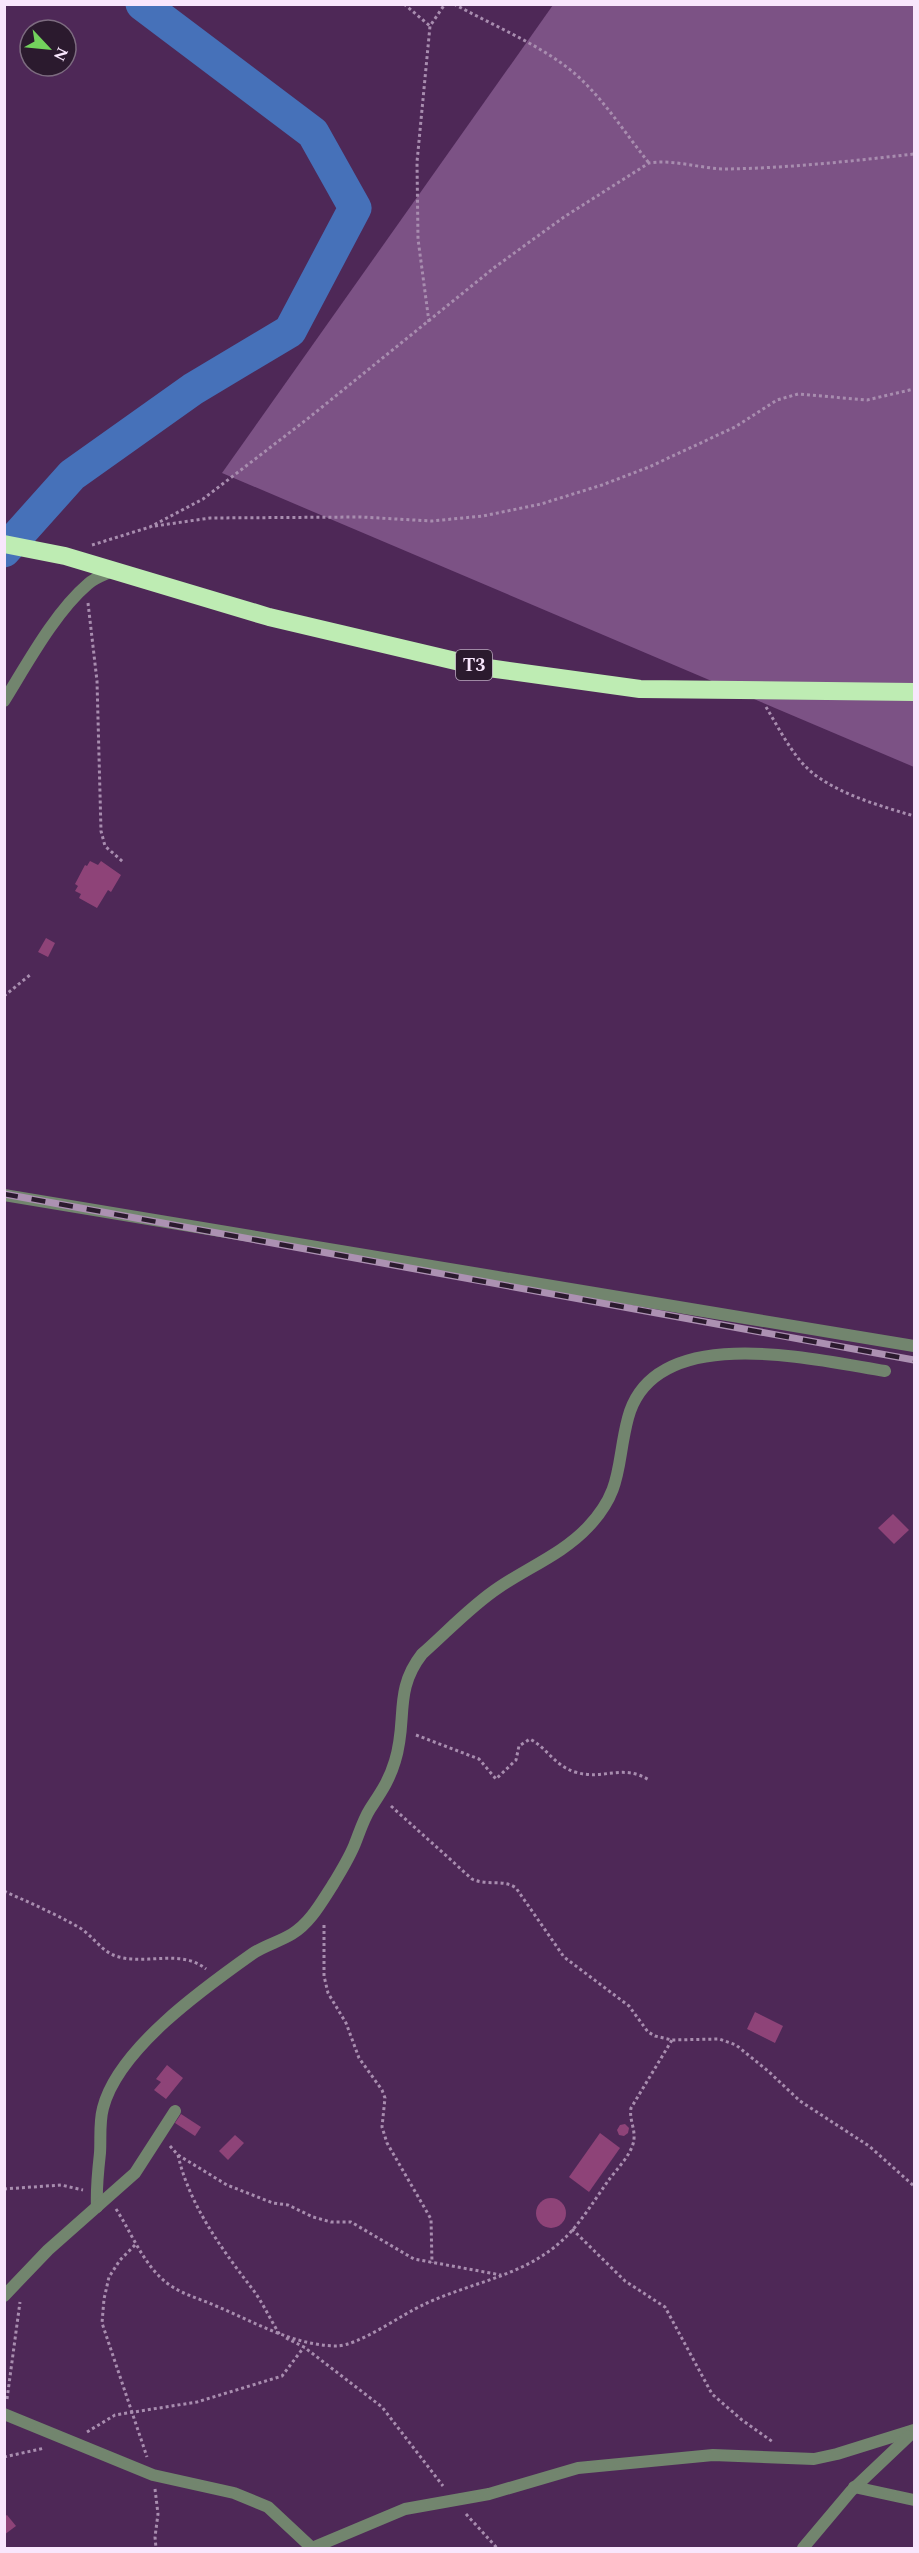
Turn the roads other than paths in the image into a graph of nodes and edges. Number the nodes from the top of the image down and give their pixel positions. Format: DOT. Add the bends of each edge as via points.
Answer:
graph roads {
  1 [pos="4,544"];
  2 [pos="112,570"];
  3 [pos="915,692"];
  4 [pos="4,701"];
  5 [pos="4,1195"];
  6 [pos="915,1346"];
  7 [pos="885,1371"];
  8 [pos="175,2111"];
  9 [pos="103,2195"];
  10 [pos="4,2296"];
  11 [pos="5,2414"];
  12 [pos="915,2431"];
  13 [pos="854,2487"];
  14 [pos="915,2500"];
  15 [pos="312,2548"];
  16 [pos="803,2548"];
  1 -- 2 [label="highway, T3" via="46,551"];
  2 -- 3 [label="highway, T3" via="269,617 481,667 640,689"];
  2 -- 4 [label="street" via="85,586 42,641"];
  5 -- 6 [label="street"];
  7 -- 9 [label="street" via="737,1352 695,1359 655,1377 643,1388 628,1417 617,1481 589,1527 495,1590 412,1666 404,1686 400,1745 381,1796 306,1924 264,1946 216,1979 151,2035 126,2065 103,2105 100,2120"];
  8 -- 9 [label="street" via="135,2173"];
  9 -- 10 [label="street" via="97,2207"];
  11 -- 15 [label="street" via="153,2475 234,2493 268,2507"];
  12 -- 13 [label="street"];
  12 -- 15 [label="street" via="837,2454 797,2458 713,2455 578,2468 489,2494 405,2509"];
  13 -- 14 [label="street"];
  13 -- 16 [label="street"];
}
